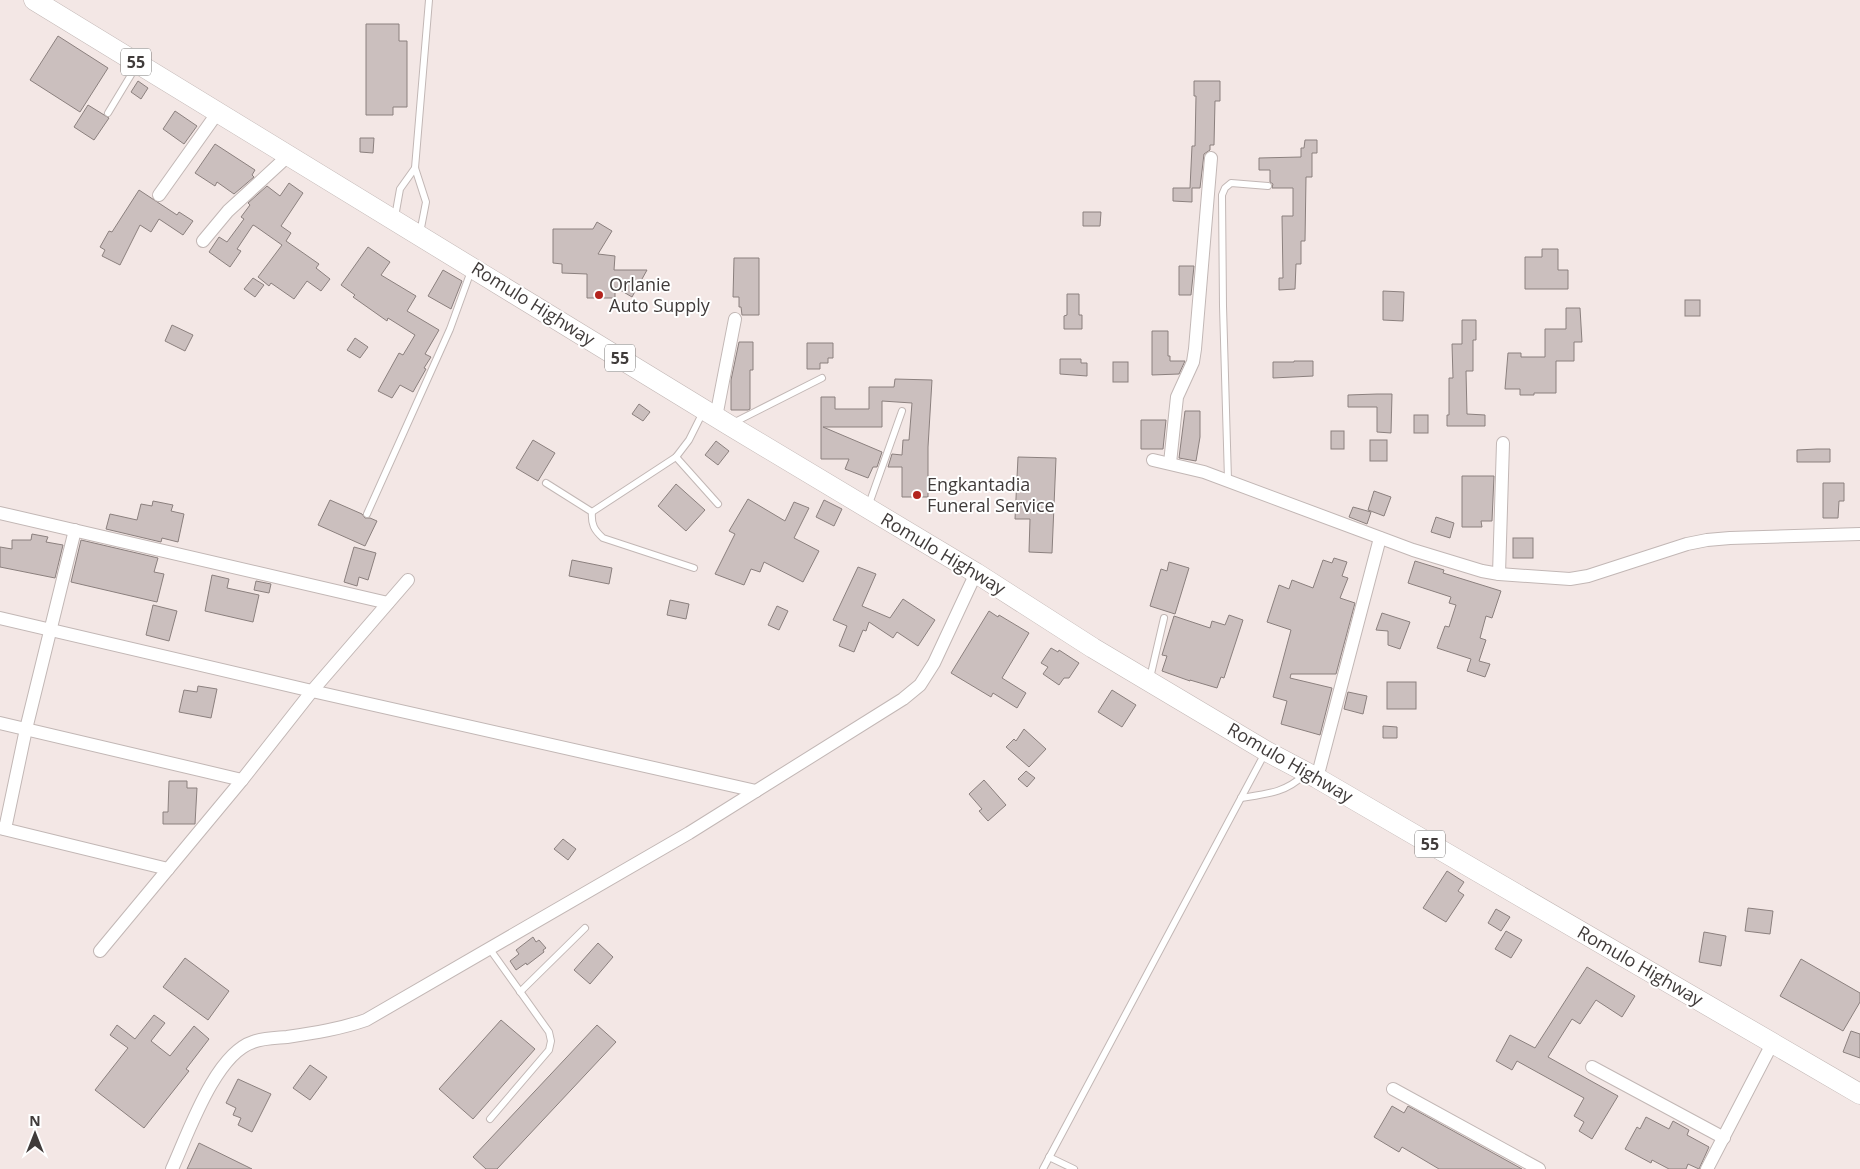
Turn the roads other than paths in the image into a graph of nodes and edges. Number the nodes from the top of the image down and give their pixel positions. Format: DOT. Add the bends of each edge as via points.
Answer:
graph roads {
  1 [pos="34,0"];
  2 [pos="429,0"];
  3 [pos="138,63"];
  4 [pos="218,112"];
  5 [pos="108,113"];
  6 [pos="289,155"];
  7 [pos="1211,158"];
  8 [pos="414,168"];
  9 [pos="1268,186"];
  10 [pos="159,195"];
  11 [pos="395,220"];
  12 [pos="420,235"];
  13 [pos="202,241"];
  14 [pos="472,267"];
  15 [pos="734,319"];
  16 [pos="822,378"];
  17 [pos="902,411"];
  18 [pos="716,417"];
  19 [pos="1503,443"];
  20 [pos="676,457"];
  21 [pos="1153,460"];
  22 [pos="1170,463"];
  23 [pos="1228,480"];
  24 [pos="546,483"];
  25 [pos="718,504"];
  26 [pos="868,508"];
  27 [pos="592,512"];
  28 [pos="0,513"];
  29 [pos="367,514"];
  30 [pos="75,530"];
  31 [pos="1860,534"];
  32 [pos="1380,538"];
  33 [pos="694,568"];
  34 [pos="976,573"];
  35 [pos="1500,574"];
  36 [pos="408,580"];
  37 [pos="388,603"];
  38 [pos="0,618"];
  39 [pos="1164,618"];
  40 [pos="51,630"];
  41 [pos="1149,681"];
  42 [pos="312,691"];
  43 [pos="0,723"];
  44 [pos="26,729"];
  45 [pos="1266,751"];
  46 [pos="1312,775"];
  47 [pos="242,780"];
  48 [pos="756,790"];
  49 [pos="1241,798"];
  50 [pos="3,828"];
  51 [pos="168,869"];
  52 [pos="585,928"];
  53 [pos="489,948"];
  54 [pos="100,951"];
  55 [pos="520,992"];
  56 [pos="1773,1042"];
  57 [pos="1592,1067"];
  58 [pos="1393,1089"];
  59 [pos="1860,1094"];
  60 [pos="490,1119"];
  61 [pos="1724,1138"];
  62 [pos="1049,1157"];
  63 [pos="172,1169"];
  64 [pos="1043,1169"];
  65 [pos="1074,1169"];
  66 [pos="1539,1169"];
  67 [pos="1707,1169"];
  1 -- 3 [label="highway, Romulo Highway / 55"];
  2 -- 8 [label="lane"];
  3 -- 4 [label="highway, Romulo Highway / 55"];
  3 -- 5 [label="lane"];
  4 -- 6 [label="highway, Romulo Highway / 55"];
  4 -- 10 [label="street"];
  6 -- 11 [label="highway, Romulo Highway / 55"];
  6 -- 13 [label="street" via="228,211"];
  7 -- 22 [label="street" via="1194,362 1177,397"];
  8 -- 11 [label="lane" via="400,189"];
  8 -- 12 [label="lane" via="426,202"];
  9 -- 23 [label="lane" via="1231,183 1222,195"];
  11 -- 12 [label="highway, Romulo Highway / 55"];
  12 -- 14 [label="highway, Romulo Highway / 55"];
  14 -- 18 [label="highway, Romulo Highway / 55"];
  14 -- 29 [label="lane" via="450,329"];
  15 -- 18 [label="street"];
  16 -- 18 [label="lane"];
  17 -- 26 [label="lane"];
  18 -- 20 [label="lane" via="689,440"];
  18 -- 26 [label="highway, Romulo Highway / 55"];
  19 -- 35 [label="street"];
  20 -- 25 [label="lane"];
  20 -- 27 [label="lane"];
  21 -- 22 [label="street"];
  22 -- 23 [label="street"];
  23 -- 32 [label="street"];
  24 -- 27 [label="lane"];
  26 -- 34 [label="highway, Romulo Highway / 55"];
  27 -- 33 [label="lane" via="591,523 603,538"];
  28 -- 30 [label="street"];
  30 -- 37 [label="street"];
  30 -- 40 [label="street"];
  31 -- 35 [label="street" via="1707,540 1570,579"];
  32 -- 35 [label="street" via="1443,560"];
  32 -- 46 [label="street"];
  34 -- 41 [label="highway, Romulo Highway / 55"];
  34 -- 48 [label="street" via="934,663 920,685 863,725"];
  36 -- 37 [label="street"];
  37 -- 42 [label="street"];
  38 -- 40 [label="street"];
  39 -- 41 [label="lane"];
  40 -- 42 [label="street"];
  40 -- 44 [label="street"];
  41 -- 45 [label="highway, Romulo Highway / 55"];
  42 -- 47 [label="street"];
  42 -- 48 [label="street"];
  43 -- 44 [label="street"];
  44 -- 47 [label="street"];
  44 -- 50 [label="street"];
  45 -- 46 [label="highway, Romulo Highway / 55"];
  45 -- 49 [label="lane"];
  46 -- 49 [label="lane" via="1284,789"];
  46 -- 56 [label="highway, Romulo Highway / 55"];
  47 -- 51 [label="street"];
  48 -- 53 [label="street" via="689,833"];
  49 -- 62 [label="lane"];
  50 -- 51 [label="street"];
  51 -- 54 [label="street"];
  52 -- 55 [label="lane"];
  53 -- 55 [label="lane"];
  53 -- 63 [label="street" via="366,1020 345,1028 252,1042 235,1052 211,1083"];
  55 -- 60 [label="lane" via="549,1032 549,1050"];
  56 -- 59 [label="highway, Romulo Highway / 55"];
  56 -- 61 [label="street"];
  57 -- 61 [label="street"];
  58 -- 66 [label="street"];
  61 -- 67 [label="street"];
  62 -- 64 [label="lane"];
  62 -- 65 [label="lane"];
}
